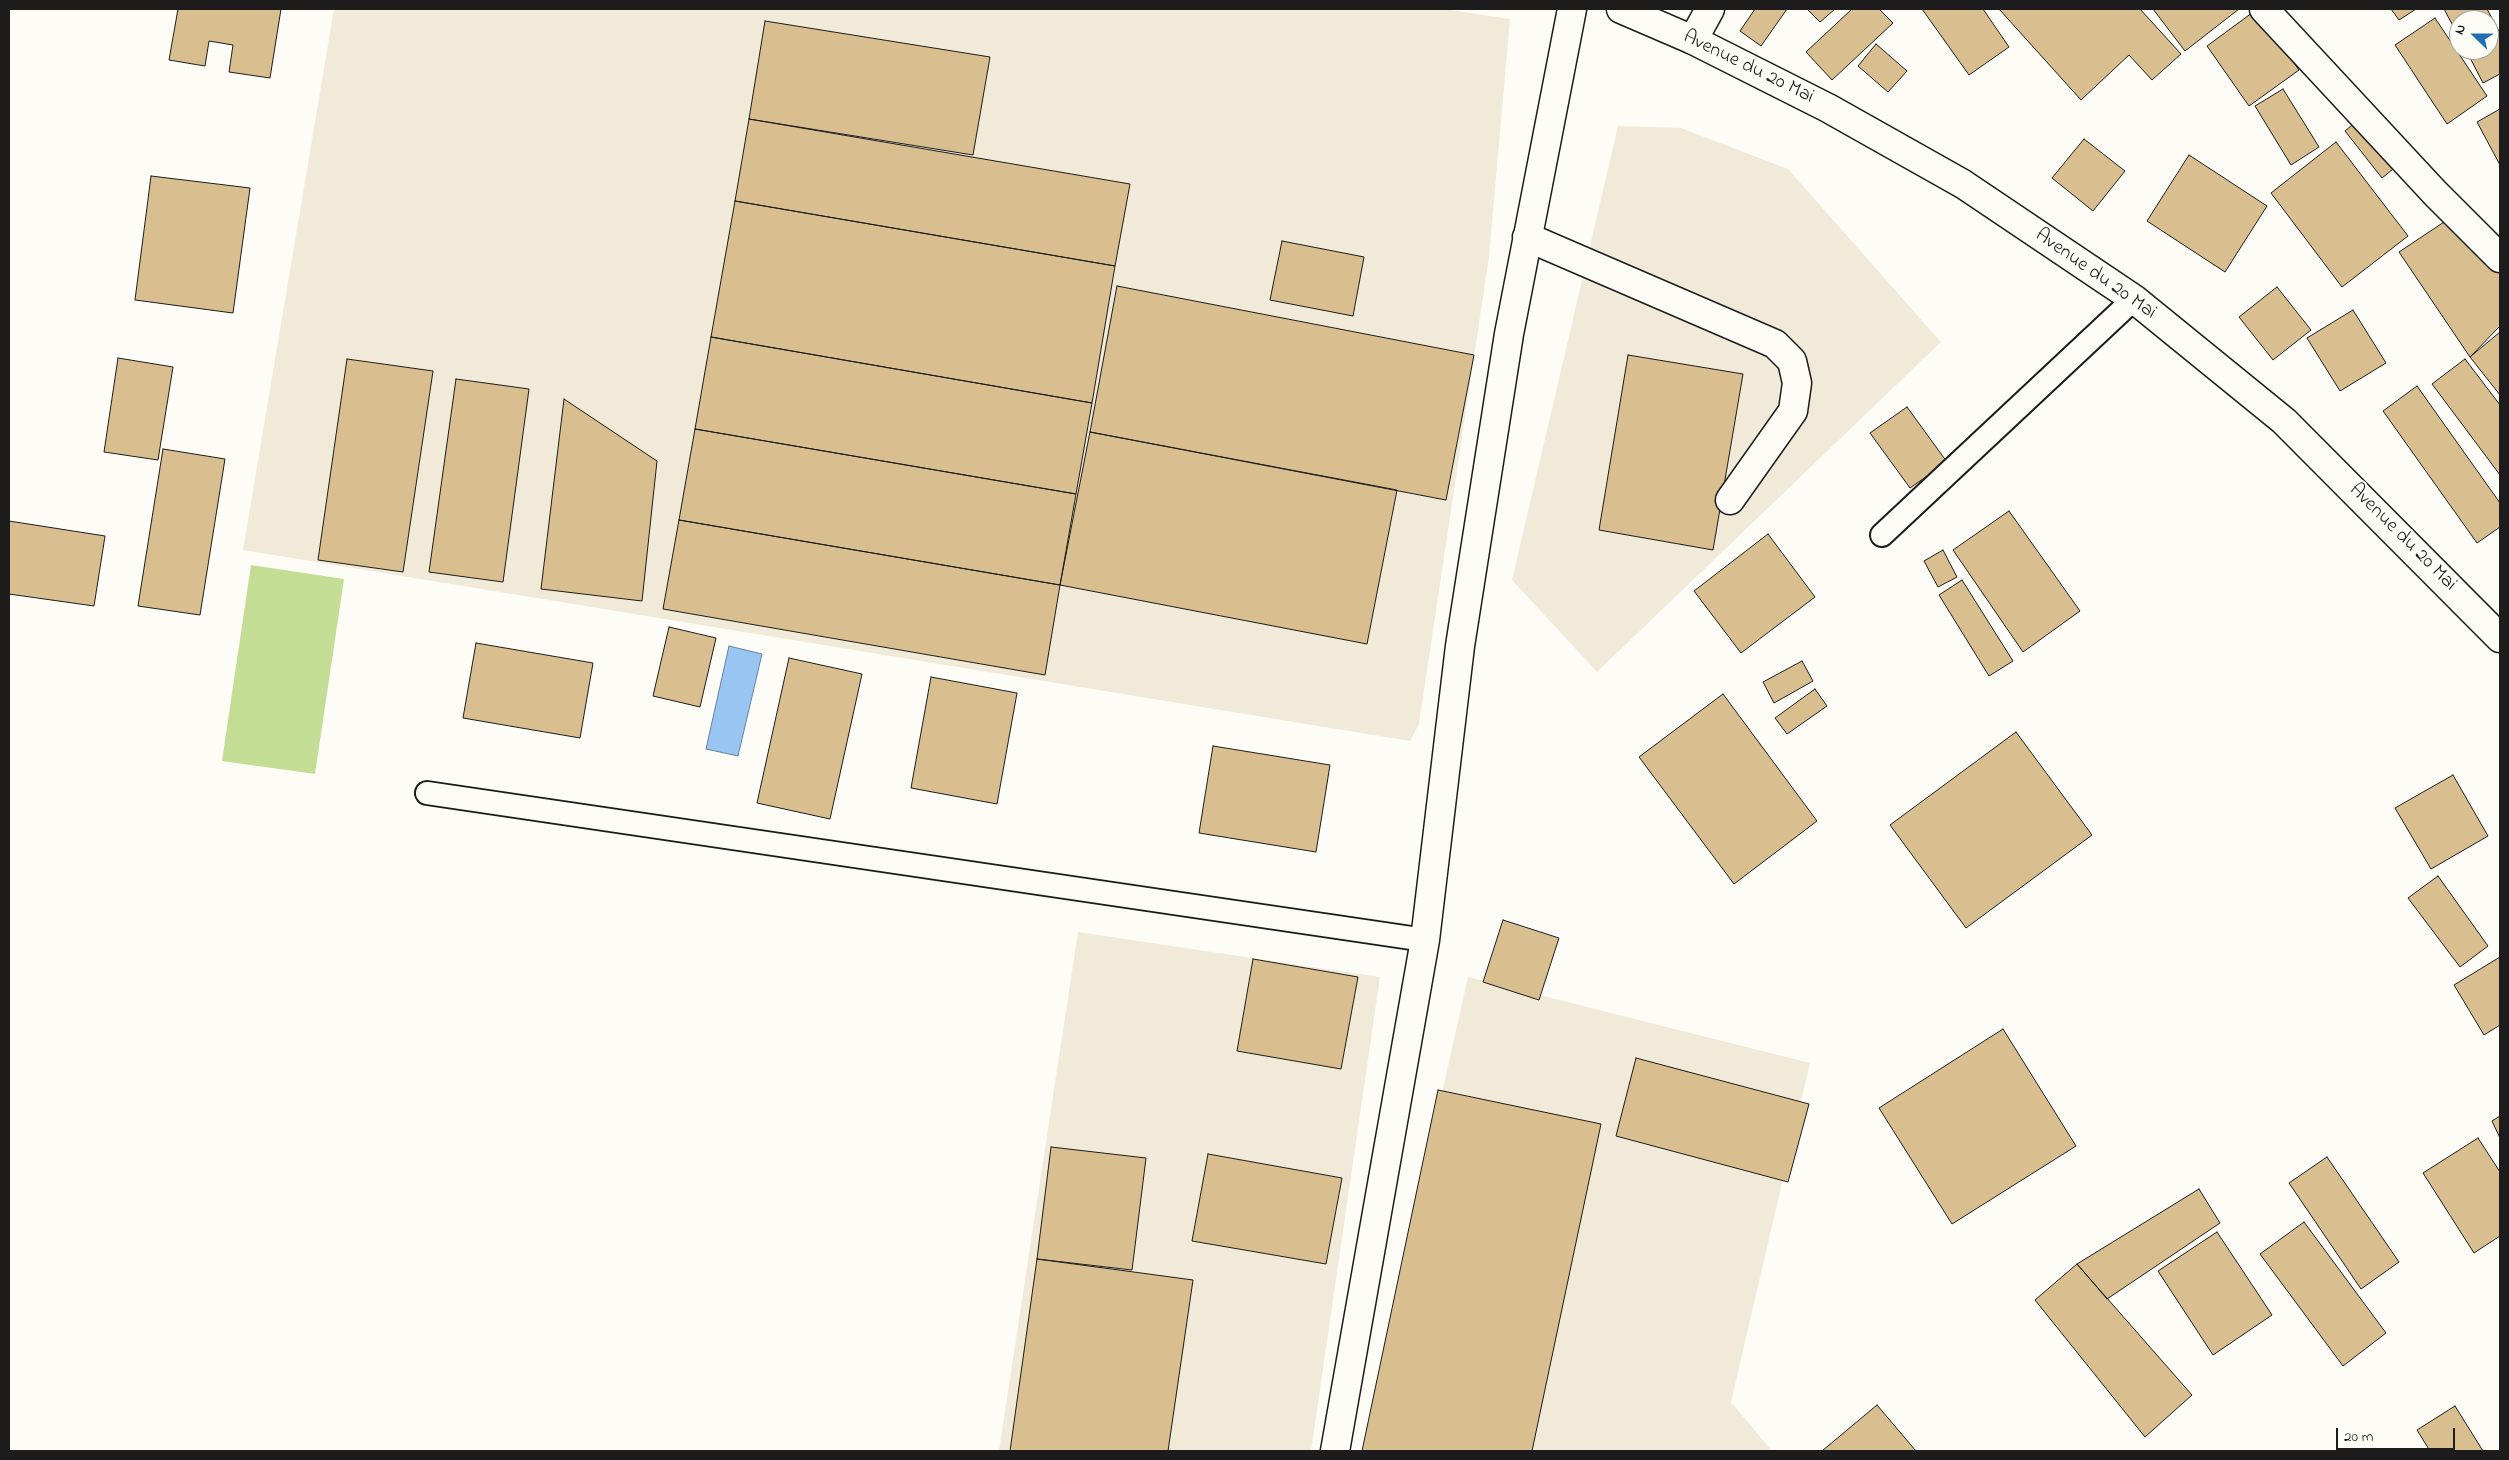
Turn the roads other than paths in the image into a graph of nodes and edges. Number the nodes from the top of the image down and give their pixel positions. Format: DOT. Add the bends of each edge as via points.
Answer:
graph roads {
  1 [pos="1572,9"];
  2 [pos="1620,9"];
  3 [pos="1710,9"];
  4 [pos="2264,9"];
  5 [pos="1693,40"];
  6 [pos="1527,237"];
  7 [pos="2500,258"];
  8 [pos="2134,299"];
  9 [pos="1730,500"];
  10 [pos="1882,535"];
  11 [pos="2500,638"];
  12 [pos="427,793"];
  13 [pos="1425,940"];
  14 [pos="1335,1451"];
  1 -- 6 [label="street"];
  2 -- 5 [label="street, Avenue du 20 Mai"];
  3 -- 5 [label="street"];
  4 -- 7 [label="street"];
  5 -- 8 [label="street, Avenue du 20 Mai" via="1828,108 1963,184"];
  6 -- 9 [label="street" via="1775,344 1792,360 1797,383 1793,411"];
  6 -- 13 [label="street" via="1460,646"];
  8 -- 10 [label="lane"];
  8 -- 11 [label="street, Avenue du 20 Mai" via="2284,421"];
  12 -- 13 [label="lane"];
  13 -- 14 [label="street"];
}
